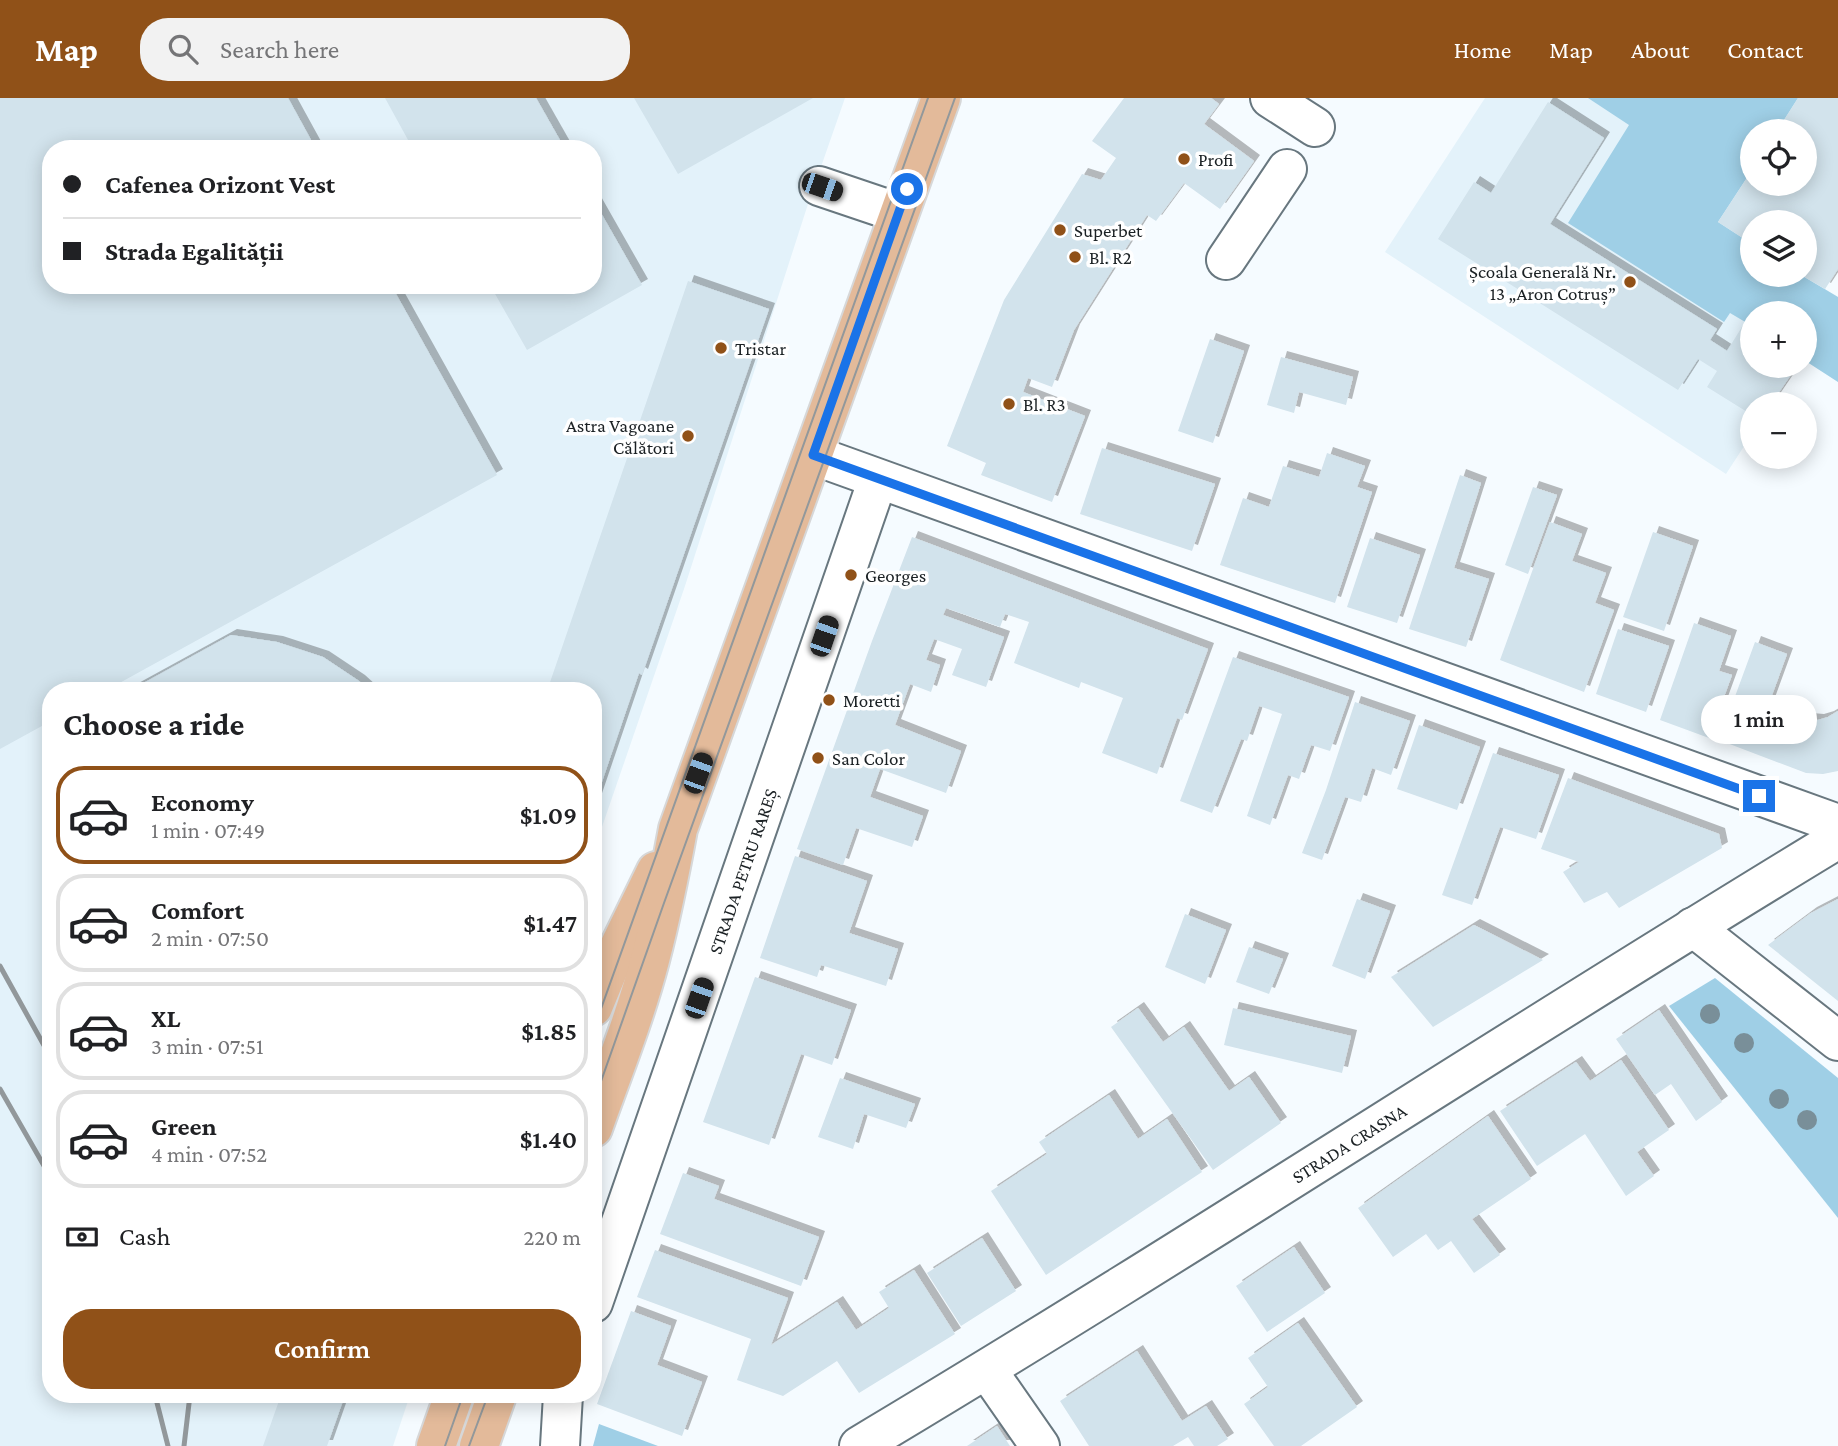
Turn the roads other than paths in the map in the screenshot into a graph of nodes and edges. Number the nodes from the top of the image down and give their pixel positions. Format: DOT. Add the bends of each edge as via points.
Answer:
graph roads {
  1 [pos="941,98"];
  2 [pos="1270,98"];
  3 [pos="1315,127"];
  4 [pos="1287,169"];
  5 [pos="819,186"];
  6 [pos="899,213"];
  7 [pos="1226,260"];
  8 [pos="813,455"];
  9 [pos="878,479"];
  10 [pos="1838,824"];
  11 [pos="678,829"];
  12 [pos="1838,839"];
  13 [pos="1693,927"];
  14 [pos="602,985"];
  15 [pos="1838,1041"];
  16 [pos="602,1103"];
  17 [pos="602,1277"];
  18 [pos="987,1370"];
  19 [pos="451,1403"];
  20 [pos="494,1403"];
  21 [pos="563,1403"];
  22 [pos="436,1446"];
  23 [pos="478,1446"];
  24 [pos="560,1446"];
  25 [pos="859,1446"];
  26 [pos="1040,1446"];
  1 -- 6 [label="main road"];
  2 -- 3 [label="street"];
  4 -- 7 [label="street"];
  5 -- 6 [label="street"];
  6 -- 8 [label="main road"];
  8 -- 9 [label="street"];
  8 -- 11 [label="main road"];
  9 -- 10 [label="street"];
  9 -- 17 [label="street, STRADA PETRU RAREȘ"];
  11 -- 14 [label="main road"];
  11 -- 16 [label="main road" via="649,962"];
  12 -- 13 [label="street, STRADA CRASNA"];
  13 -- 15 [label="street"];
  13 -- 18 [label="street, STRADA CRASNA"];
  18 -- 25 [label="street, STRADA CRASNA"];
  18 -- 26 [label="street"];
  19 -- 22 [label="main road"];
  20 -- 23 [label="main road"];
  21 -- 24 [label="street"];
}
